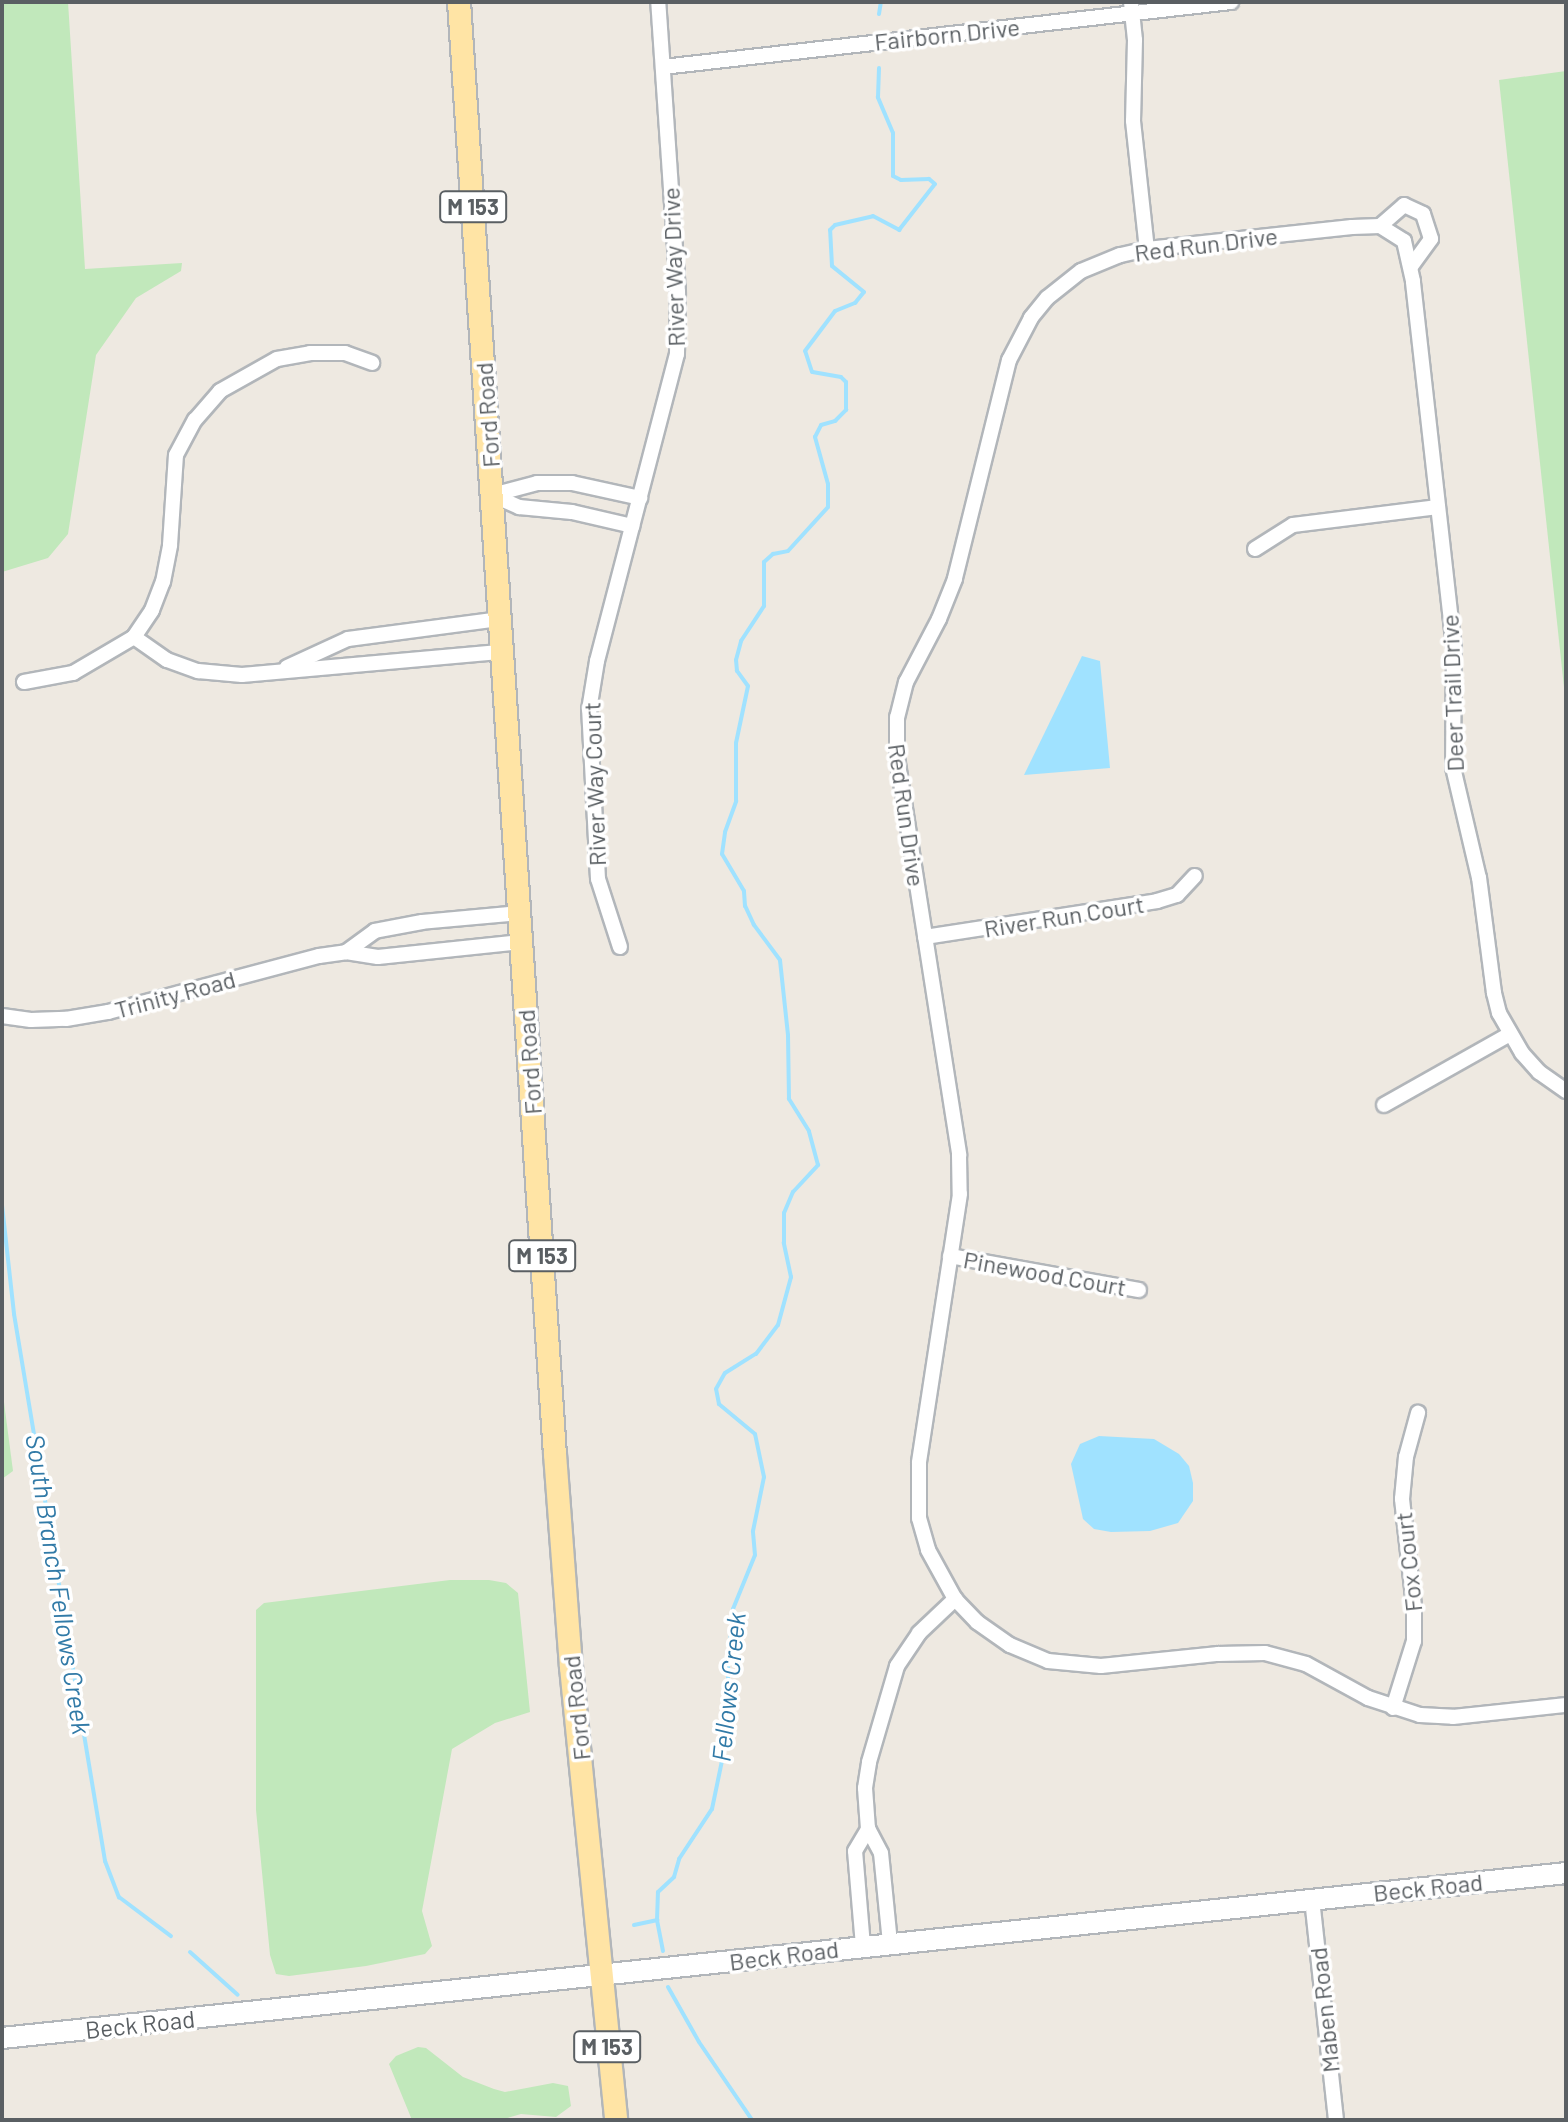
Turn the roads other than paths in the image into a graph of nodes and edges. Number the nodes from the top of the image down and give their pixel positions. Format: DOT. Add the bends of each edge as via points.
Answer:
graph roads {
  1 [pos="459,2"];
  2 [pos="658,2"];
  3 [pos="1231,2"];
  4 [pos="1132,8"];
  5 [pos="663,67"];
  6 [pos="1386,228"];
  7 [pos="1147,249"];
  8 [pos="1411,267"];
  9 [pos="372,363"];
  10 [pos="492,495"];
  11 [pos="640,498"];
  12 [pos="1438,507"];
  13 [pos="632,526"];
  14 [pos="1255,549"];
  15 [pos="499,619"];
  16 [pos="372,634"];
  17 [pos="134,637"];
  18 [pos="502,652"];
  19 [pos="374,662"];
  20 [pos="278,671"];
  21 [pos="24,682"];
  22 [pos="1195,876"];
  23 [pos="520,913"];
  24 [pos="925,937"];
  25 [pos="521,942"];
  26 [pos="620,947"];
  27 [pos="346,952"];
  28 [pos="2,1016"];
  29 [pos="1510,1034"];
  30 [pos="1566,1091"];
  31 [pos="1384,1105"];
  32 [pos="950,1256"];
  33 [pos="1139,1290"];
  34 [pos="1418,1413"];
  35 [pos="955,1599"];
  36 [pos="1566,1705"];
  37 [pos="1393,1708"];
  38 [pos="868,1829"];
  39 [pos="1566,1873"];
  40 [pos="1312,1899"];
  41 [pos="890,1943"];
  42 [pos="863,1946"];
  43 [pos="600,1975"];
  44 [pos="2,2038"];
  45 [pos="616,2120"];
  46 [pos="1336,2120"];
  1 -- 10 [label="main road, Ford Road / M 153"];
  2 -- 5 [label="street, River Way Drive"];
  3 -- 4 [label="street, Fairborn Drive"];
  4 -- 5 [label="street, Fairborn Drive"];
  4 -- 7 [label="street" via="1133,121"];
  5 -- 11 [label="street, River Way Drive" via="679,333 673,380"];
  6 -- 7 [label="street, Red Run Drive"];
  6 -- 8 [label="street, Deer Trail Drive" via="1404,241"];
  6 -- 8 [label="street, Red Run Drive" via="1404,205 1423,214 1431,239"];
  7 -- 24 [label="street, Red Run Drive" via="1100,262 1064,283 1031,318 1009,360 955,579 906,682 897,717 897,757"];
  8 -- 12 [label="street, Deer Trail Drive"];
  9 -- 17 [label="street" via="345,353 277,359 220,391 195,420 176,455 163,582"];
  10 -- 11 [label="street" via="537,483 572,483"];
  10 -- 13 [label="street" via="519,507"];
  10 -- 15 [label="main road, Ford Road / M 153"];
  11 -- 13 [label="street, River Way Drive"];
  12 -- 14 [label="street" via="1293,525"];
  12 -- 29 [label="street, Deer Trail Drive" via="1454,648 1453,767 1479,878 1494,993"];
  13 -- 26 [label="street, River Way Court" via="592,679 589,710 598,879"];
  15 -- 16 [label="street"];
  15 -- 18 [label="main road, Ford Road / M 153"];
  16 -- 19 [label="street"];
  16 -- 20 [label="street" via="348,639"];
  17 -- 20 [label="street" via="167,660 198,671"];
  17 -- 21 [label="street" via="73,673"];
  18 -- 19 [label="street"];
  18 -- 23 [label="main road, Ford Road / M 153"];
  19 -- 20 [label="street"];
  22 -- 24 [label="street, River Run Court" via="1177,895 1157,901"];
  23 -- 25 [label="main road, Ford Road / M 153"];
  23 -- 27 [label="street, Trinity Road" via="375,931"];
  24 -- 32 [label="street, Red Run Drive" via="959,1155 960,1194"];
  25 -- 27 [label="street, Trinity Road" via="378,957"];
  25 -- 43 [label="main road, Ford Road / M 153" via="571,1667"];
  27 -- 28 [label="street, Trinity Road" via="108,1012 54,1020"];
  29 -- 30 [label="street, Deer Trail Drive" via="1539,1072"];
  29 -- 31 [label="street"];
  32 -- 33 [label="street, Pinewood Court"];
  32 -- 35 [label="street, Red Run Drive" via="917,1490 928,1550"];
  34 -- 37 [label="street, Fox Court" via="1402,1499 1414,1641"];
  35 -- 37 [label="street, Red Run Drive" via="997,1637 1048,1661 1101,1666 1265,1653 1306,1664"];
  35 -- 38 [label="street" via="919,1633 888,1686 865,1788"];
  36 -- 37 [label="street, Red Run Drive" via="1453,1717"];
  38 -- 41 [label="street" via="881,1853"];
  38 -- 42 [label="street" via="855,1851"];
  39 -- 40 [label="main road, Beck Road"];
  40 -- 41 [label="main road, Beck Road"];
  40 -- 46 [label="street, Maben Road"];
  41 -- 42 [label="main road, Beck Road"];
  42 -- 43 [label="main road, Beck Road"];
  43 -- 44 [label="main road, Beck Road"];
  43 -- 45 [label="main road, Ford Road / M 153"];
}
